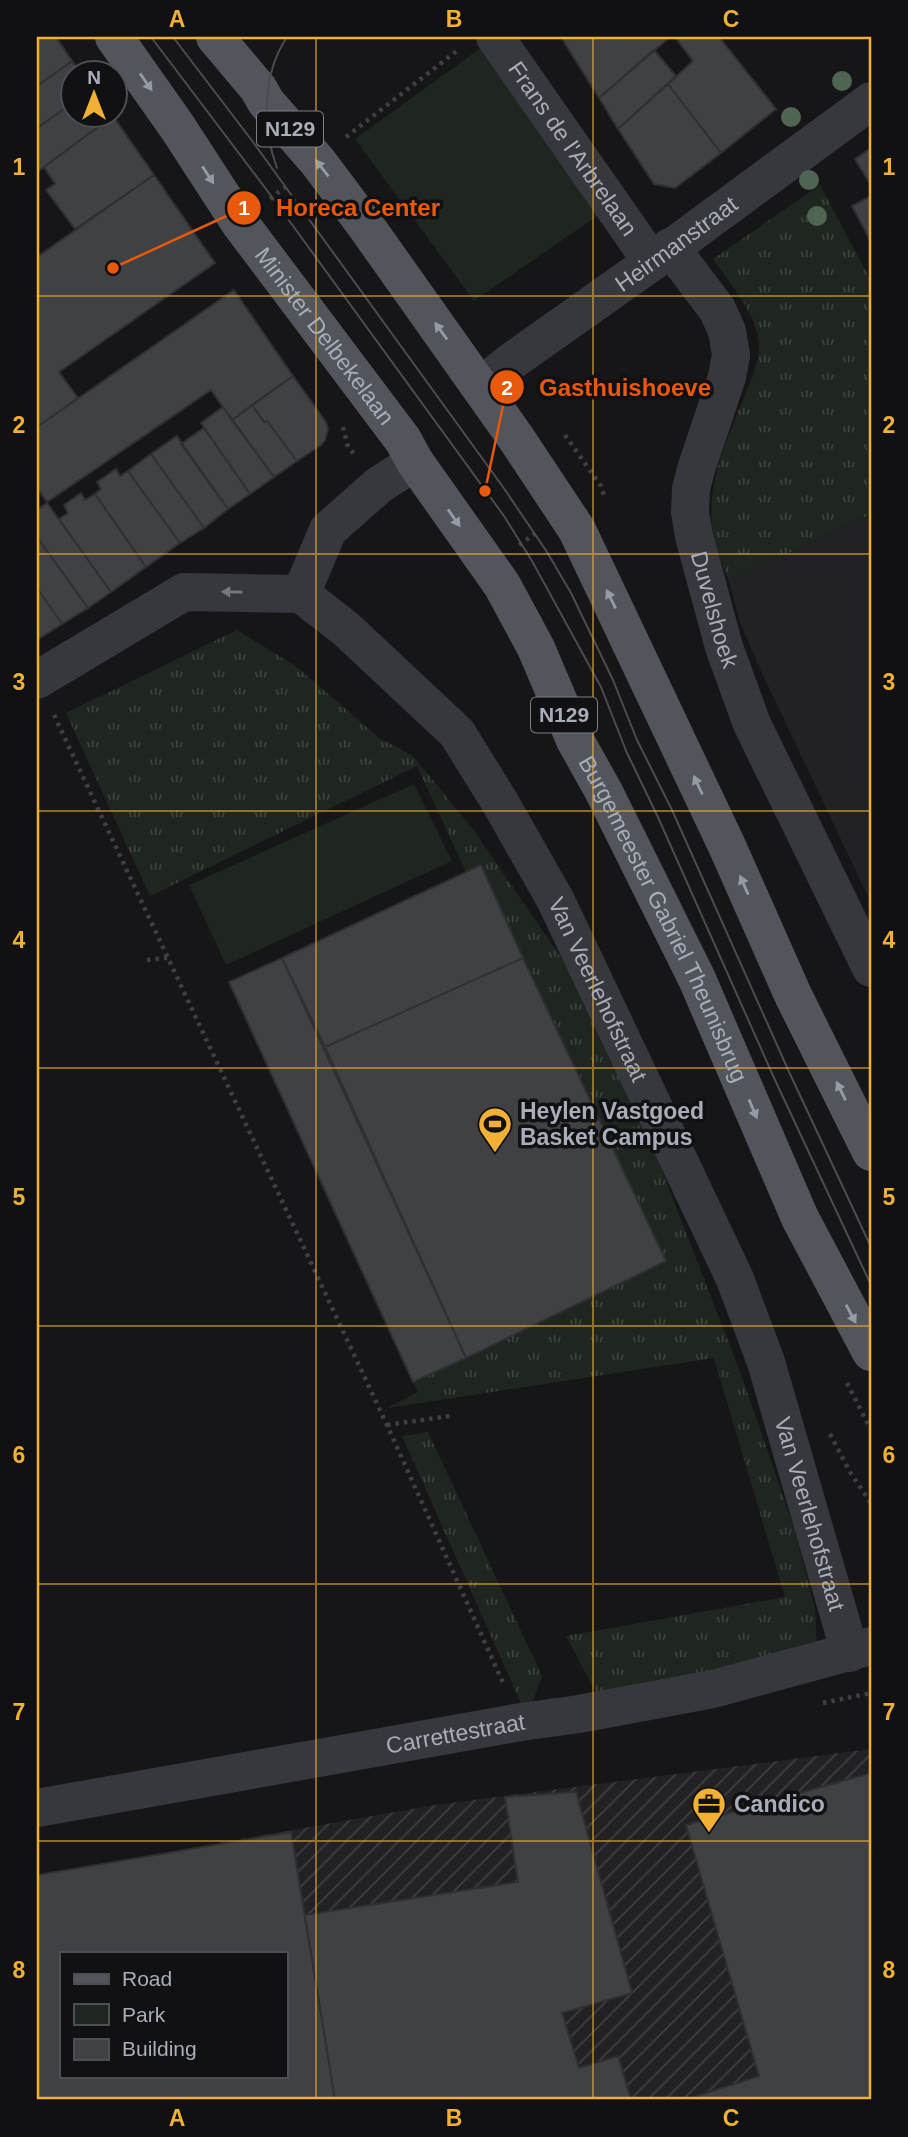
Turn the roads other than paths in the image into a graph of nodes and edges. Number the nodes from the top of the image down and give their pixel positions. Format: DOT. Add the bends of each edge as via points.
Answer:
graph roads {
  1 [pos="114,37"];
  2 [pos="215,37"];
  3 [pos="480,41"];
  4 [pos="871,101"];
  5 [pos="661,254"];
  6 [pos="480,387"];
  7 [pos="415,462"];
  8 [pos="301,594"];
  9 [pos="37,680"];
  10 [pos="871,968"];
  11 [pos="871,1152"];
  12 [pos="871,1352"];
  13 [pos="861,1650"];
  14 [pos="37,1808"];
  1 -- 7 [label="main road, Minister Delbekelaan / N129, one-way" via="239,222"];
  6 -- 2 [label="main road, N129, one-way" via="318,162"];
  3 -- 5 [label="street, Frans de l'Arbrelaan"];
  4 -- 5 [label="street, Heirmanstraat"];
  5 -- 6 [label="street, Heirmanstraat"];
  5 -- 10 [label="street, Duvelshoek" via="717,309 731,355 691,489 694,536 718,622 752,724"];
  11 -- 6 [label="main road, N129, one-way" via="793,995 578,530"];
  7 -- 8 [label="street" via="379,485 328,530"];
  7 -- 12 [label="main road, Burgemeester Gabriel Theunisbrug / N129, one-way" via="502,585 536,648 575,740 697,979 800,1218"];
  8 -- 9 [label="street, one-way" via="184,592"];
  8 -- 13 [label="street, Van Veerlehofstraat" via="346,629 457,733 556,901 735,1279"];
  13 -- 14 [label="street, Carrettestraat" via="713,1689"];
}
